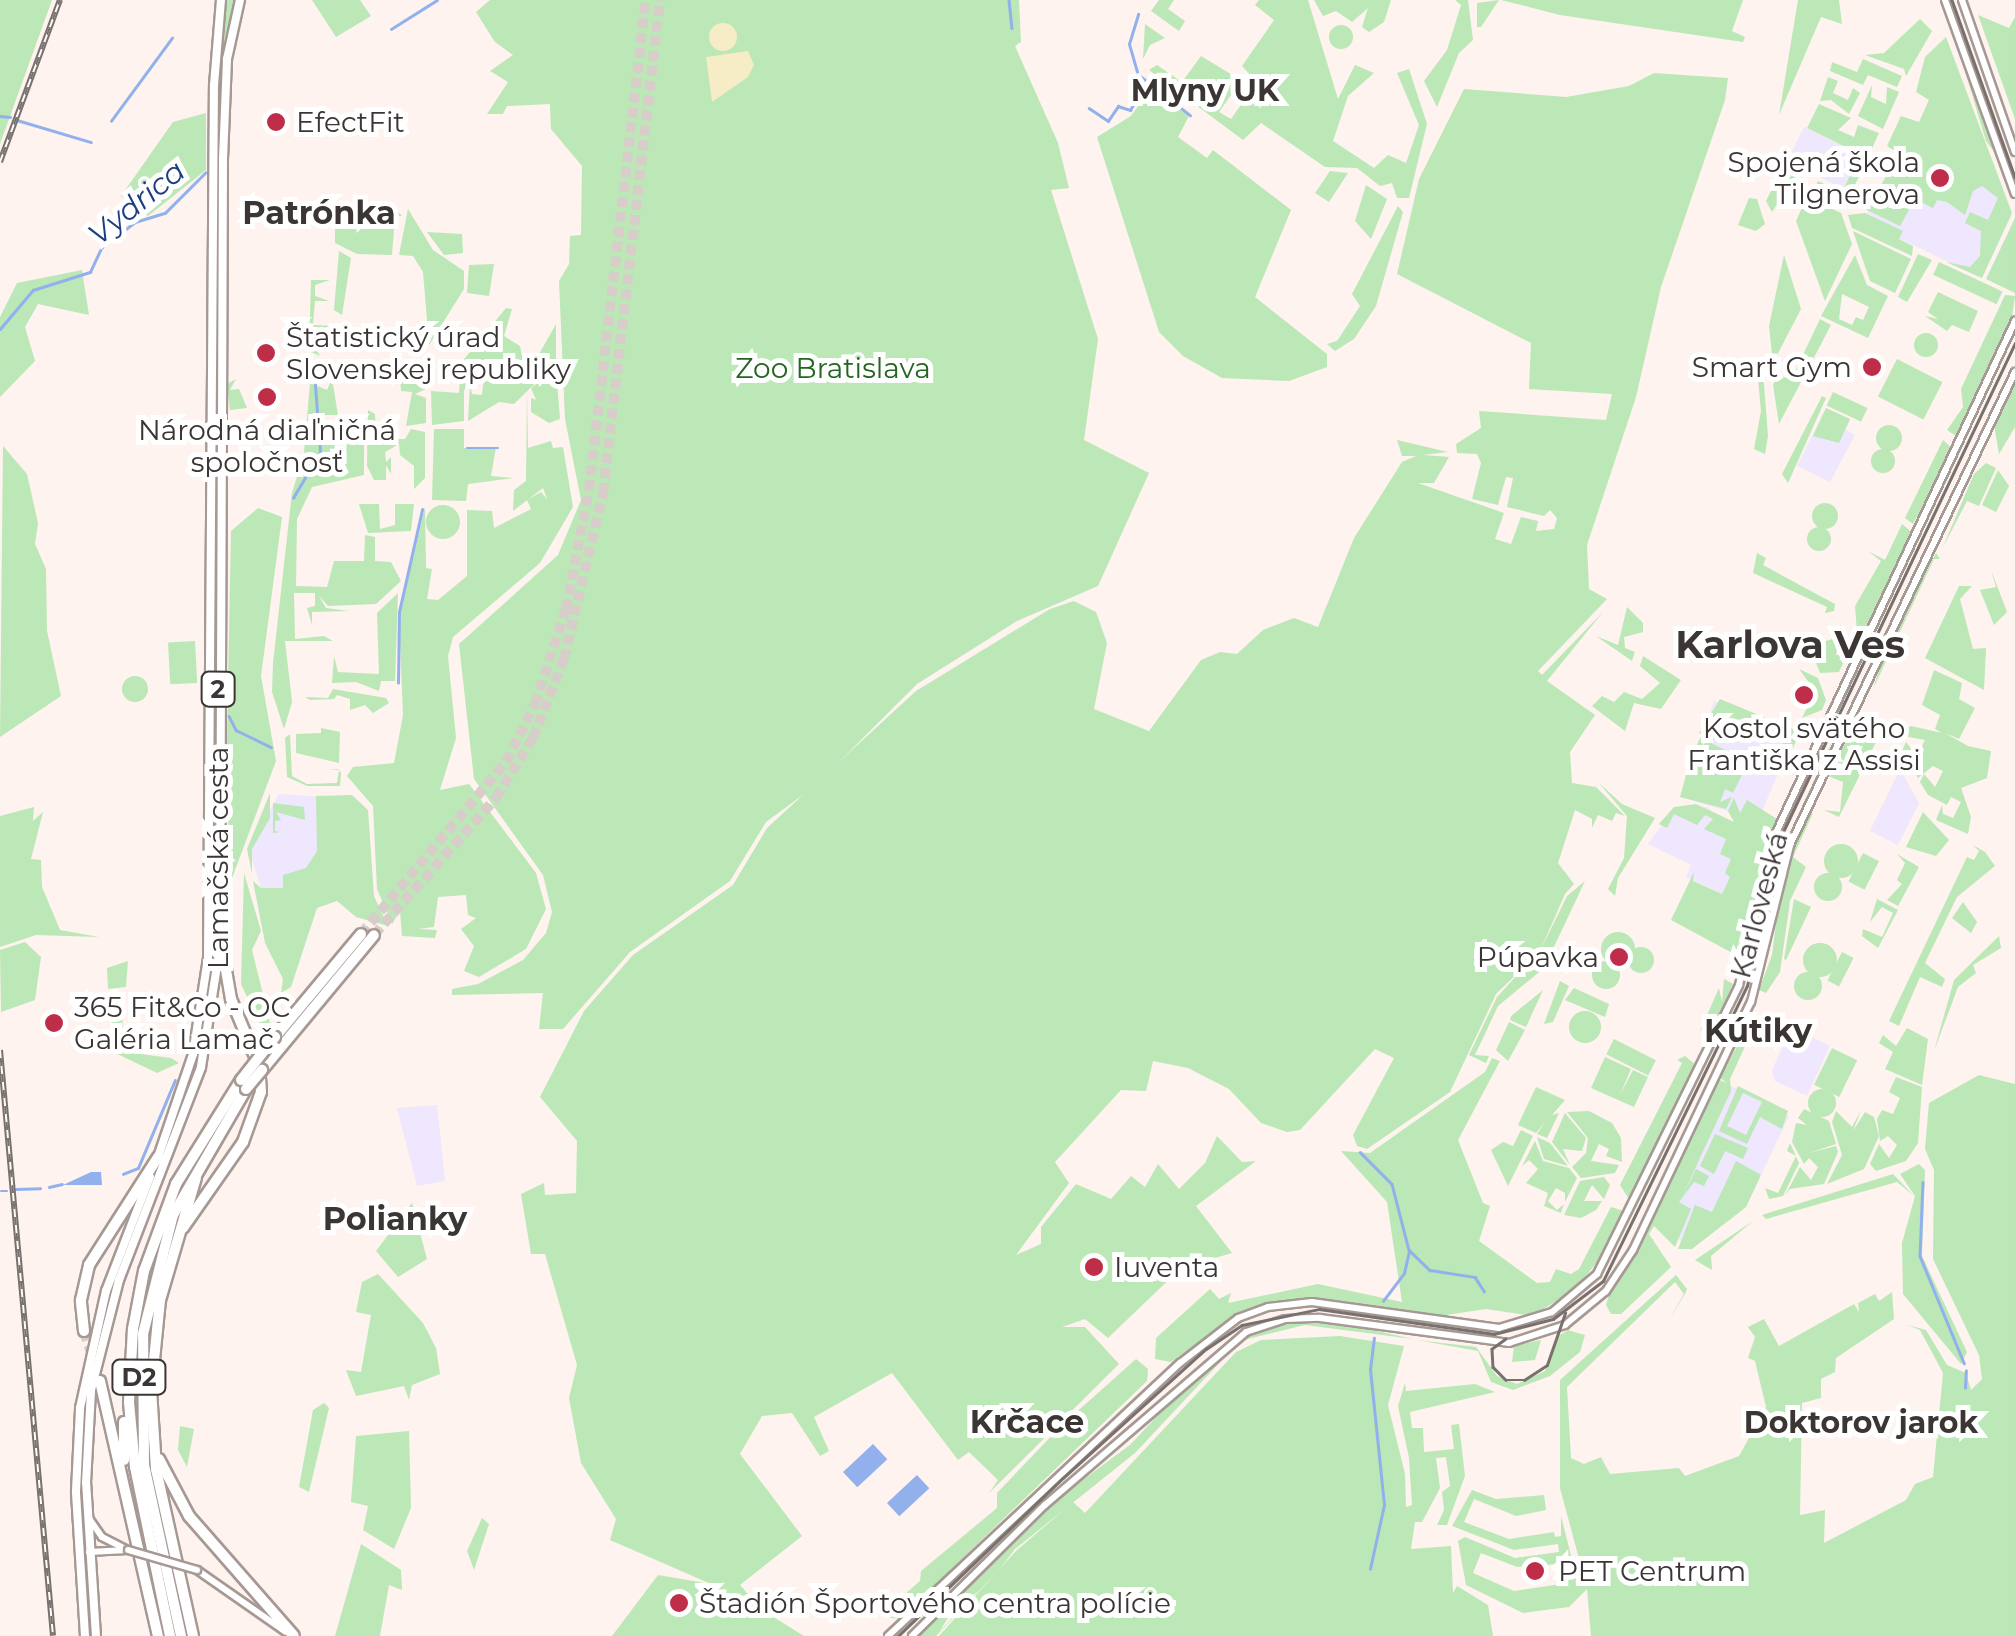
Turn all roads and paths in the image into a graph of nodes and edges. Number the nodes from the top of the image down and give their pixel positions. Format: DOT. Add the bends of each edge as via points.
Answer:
graph roads {
  1 [pos="221,0"];
  2 [pos="240,0"];
  3 [pos="1946,0"];
  4 [pos="1962,0"];
  5 [pos="2005,123"];
  6 [pos="1990,127"];
  7 [pos="2015,152"];
  8 [pos="2015,194"];
  9 [pos="2015,321"];
  10 [pos="217,371"];
  11 [pos="2015,372"];
  12 [pos="1920,530"];
  13 [pos="1933,544"];
  14 [pos="214,714"];
  15 [pos="360,934"];
  16 [pos="374,934"];
  17 [pos="220,935"];
  18 [pos="278,1041"];
  19 [pos="244,1085"];
  20 [pos="1675,1120"];
  21 [pos="1691,1128"];
  22 [pos="158,1156"];
  23 [pos="198,1162"];
  24 [pos="172,1257"];
  25 [pos="84,1331"];
  26 [pos="100,1381"];
  27 [pos="129,1402"];
  28 [pos="152,1437"];
  29 [pos="127,1498"];
  30 [pos="88,1517"];
  31 [pos="128,1550"];
  32 [pos="90,1552"];
  33 [pos="78,1554"];
  34 [pos="85,1636"];
  35 [pos="96,1636"];
  36 [pos="158,1636"];
  37 [pos="170,1636"];
  38 [pos="181,1636"];
  39 [pos="193,1636"];
  40 [pos="292,1636"];
  41 [pos="888,1636"];
  42 [pos="912,1636"];
  1 -- 10 [label="main road, Lamačská cesta / 2" via="214,72"];
  2 -- 10 [label="main road, Lamačská cesta / 2" via="225,79"];
  3 -- 6 [label="main road"];
  4 -- 5 [label="main road"];
  5 -- 6 [label="main road"];
  5 -- 7 [label="main road"];
  6 -- 8 [label="main road"];
  9 -- 12 [label="main road, Karloveská"];
  10 -- 14 [label="main road, Lamačská cesta / 2"];
  11 -- 13 [label="main road, Karloveská"];
  12 -- 13 [label="main road"];
  12 -- 20 [label="main road, Karloveská" via="1774,837 1746,964"];
  13 -- 21 [label="main road, Karloveská" via="1790,846 1764,970"];
  14 -- 17 [label="main road, Lamačská cesta / 2"];
  14 -- 22 [label="main road, Lamačská cesta / 2" via="202,1016"];
  15 -- 18 [label="highway, D2"];
  16 -- 18 [label="highway, D2"];
  17 -- 24 [label="highway" via="231,998 259,1066 260,1100 243,1142 194,1209"];
  17 -- 30 [label="main road, Lamačská cesta / 2" via="201,1067 101,1340 88,1420"];
  18 -- 19 [label="highway, D2, bridge"];
  19 -- 23 [label="highway, D2"];
  19 -- 27 [label="highway, D2" via="190,1156 154,1238 135,1315"];
  20 -- 21 [label="main road"];
  20 -- 41 [label="main road, Karloveská" via="1603,1266 1576,1296 1545,1316 1478,1329 1344,1306 1280,1304 1227,1325"];
  21 -- 42 [label="main road, Karloveská" via="1616,1278 1556,1330 1482,1344 1329,1318 1285,1320 1235,1338"];
  22 -- 25 [label="highway" via="89,1265 81,1300"];
  22 -- 33 [label="main road, Lamačská cesta / 2" via="89,1354 77,1442"];
  23 -- 24 [label="highway"];
  23 -- 38 [label="highway, D2" via="154,1273 139,1389 144,1465"];
  24 -- 28 [label="highway" via="154,1344"];
  26 -- 29 [label="highway"];
  27 -- 29 [label="highway"];
  27 -- 37 [label="highway, D2" via="141,1503"];
  28 -- 39 [label="highway"];
  28 -- 40 [label="highway" via="188,1516"];
  29 -- 36 [label="highway"];
  30 -- 31 [label="main road" via="102,1536"];
  30 -- 32 [label="main road, Lamačská cesta / 2"];
  31 -- 32 [label="main road"];
  31 -- 40 [label="main road, bridge" via="197,1570"];
  32 -- 33 [label="main road"];
  32 -- 35 [label="main road, Lamačská cesta / 2"];
  33 -- 34 [label="main road, Lamačská cesta / 2"];
}
